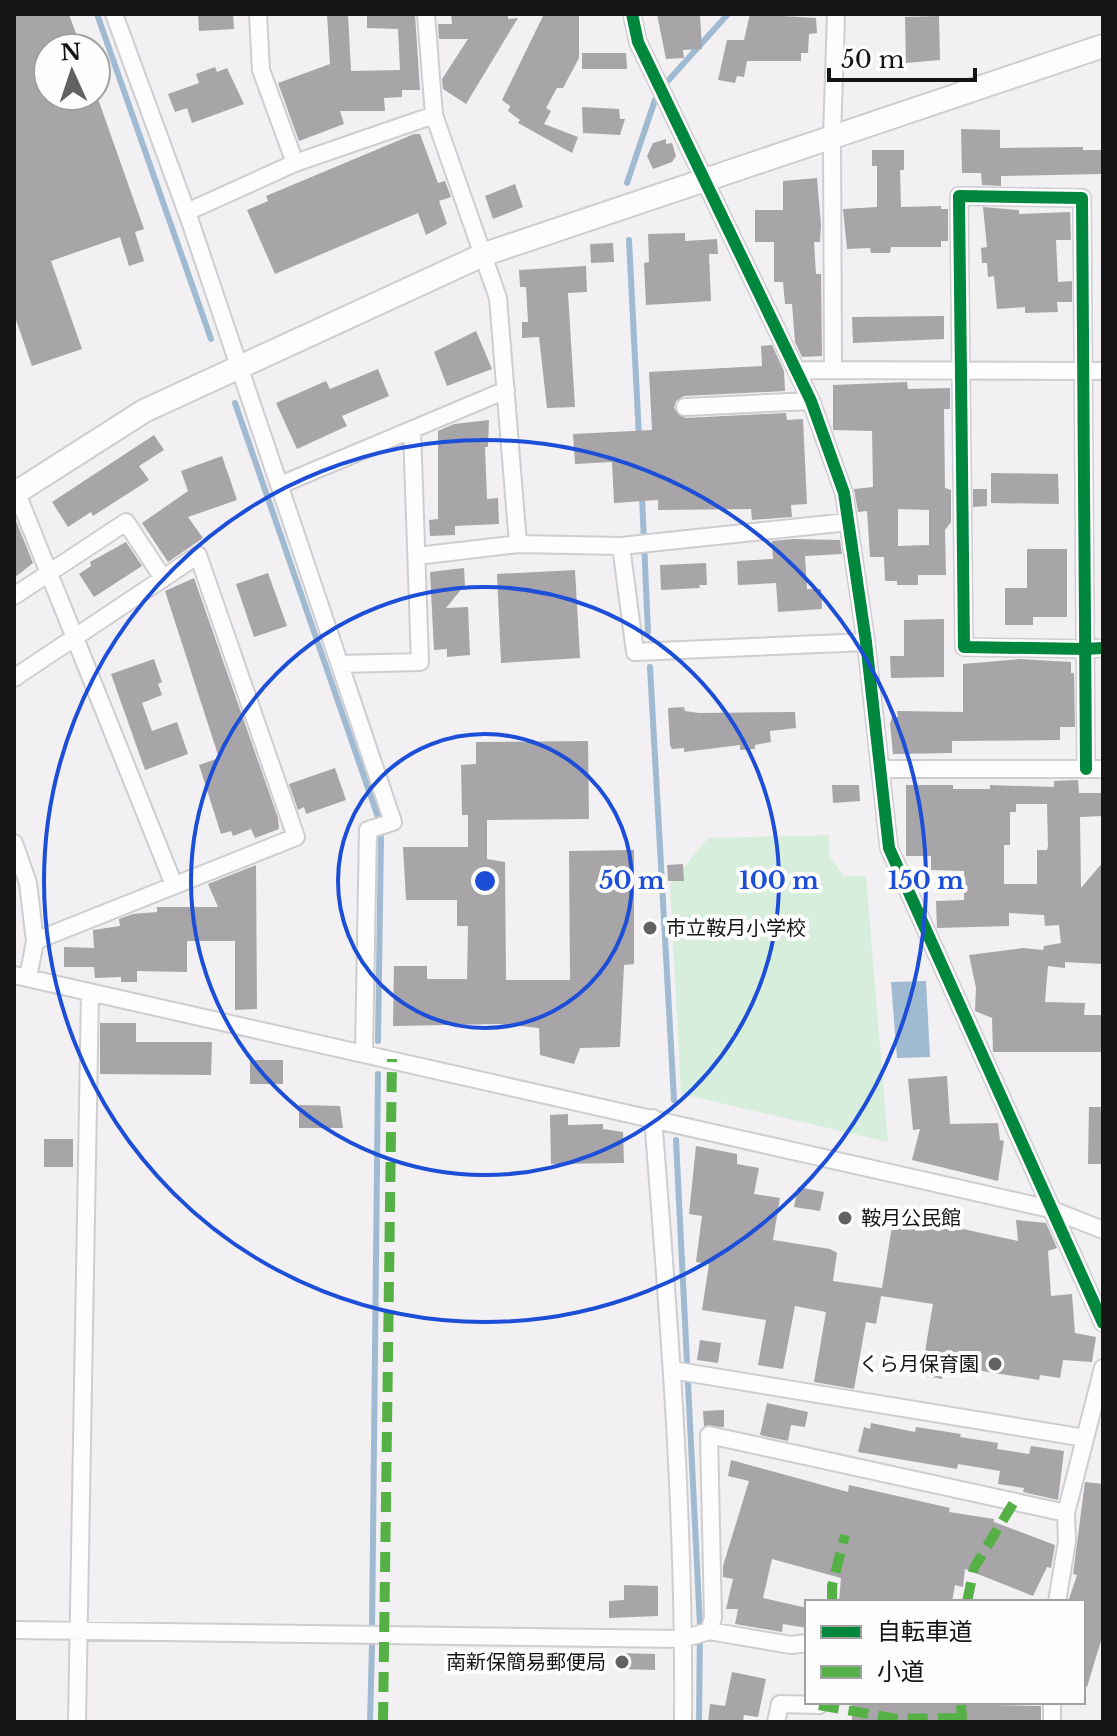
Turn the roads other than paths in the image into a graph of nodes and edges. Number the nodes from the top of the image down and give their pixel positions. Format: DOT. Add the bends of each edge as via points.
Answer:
graph roads {
  1 [pos="114,14"];
  2 [pos="123,14"];
  3 [pos="258,14"];
  4 [pos="426,14"];
  5 [pos="632,14"];
  6 [pos="836,14"];
  7 [pos="124,41"];
  8 [pos="1103,46"];
  9 [pos="434,115"];
  10 [pos="832,137"];
  11 [pos="295,163"];
  12 [pos="707,181"];
  13 [pos="187,212"];
  14 [pos="485,254"];
  15 [pos="240,367"];
  16 [pos="833,369"];
  17 [pos="799,370"];
  18 [pos="961,370"];
  19 [pos="1084,371"];
  20 [pos="1103,371"];
  21 [pos="506,390"];
  22 [pos="811,401"];
  23 [pos="685,407"];
  24 [pos="412,430"];
  25 [pos="280,485"];
  26 [pos="15,490"];
  27 [pos="848,522"];
  28 [pos="518,544"];
  29 [pos="636,544"];
  30 [pos="417,556"];
  31 [pos="50,571"];
  32 [pos="163,578"];
  33 [pos="14,596"];
  34 [pos="75,636"];
  35 [pos="866,642"];
  36 [pos="1103,648"];
  37 [pos="1085,649"];
  38 [pos="340,664"];
  39 [pos="14,678"];
  40 [pos="881,769"];
  41 [pos="1095,769"];
  42 [pos="14,843"];
  43 [pos="174,885"];
  44 [pos="35,941"];
  45 [pos="21,977"];
  46 [pos="90,992"];
  47 [pos="364,1053"];
  48 [pos="653,1118"];
  49 [pos="1050,1209"];
  50 [pos="1103,1230"];
  51 [pos="1103,1323"];
  52 [pos="1103,1368"];
  53 [pos="672,1370"];
  54 [pos="1085,1438"];
  55 [pos="1066,1513"];
  56 [pos="1057,1600"];
  57 [pos="14,1630"];
  58 [pos="709,1631"];
  59 [pos="78,1632"];
  60 [pos="683,1639"];
  61 [pos="805,1643"];
  62 [pos="805,1703"];
  63 [pos="77,1722"];
  64 [pos="683,1722"];
  65 [pos="776,1722"];
  1 -- 7 [label="street"];
  2 -- 7 [label="street"];
  3 -- 11 [label="street" via="261,70"];
  4 -- 9 [label="street"];
  5 -- 12 [label="street" via="638,42"];
  6 -- 10 [label="street"];
  7 -- 13 [label="street"];
  8 -- 10 [label="street"];
  9 -- 11 [label="street"];
  9 -- 14 [label="street"];
  10 -- 12 [label="street"];
  10 -- 16 [label="street"];
  11 -- 13 [label="street"];
  12 -- 14 [label="street"];
  12 -- 17 [label="street"];
  13 -- 15 [label="street"];
  14 -- 15 [label="street"];
  14 -- 21 [label="street" via="498,298"];
  15 -- 25 [label="street"];
  15 -- 26 [label="street" via="144,411"];
  16 -- 17 [label="street"];
  16 -- 18 [label="street"];
  17 -- 22 [label="street"];
  18 -- 19 [label="street"];
  18 -- 19 [label="street" via="959,196 1082,198"];
  18 -- 37 [label="street" via="964,647"];
  19 -- 20 [label="street"];
  19 -- 37 [label="street"];
  21 -- 24 [label="street"];
  21 -- 28 [label="street"];
  22 -- 23 [label="street"];
  22 -- 27 [label="street" via="844,493"];
  24 -- 25 [label="street"];
  24 -- 30 [label="street"];
  25 -- 38 [label="street"];
  26 -- 31 [label="street"];
  27 -- 29 [label="street"];
  27 -- 35 [label="street"];
  28 -- 29 [label="street"];
  28 -- 30 [label="street"];
  29 -- 35 [label="street" via="635,652"];
  30 -- 38 [label="street" via="420,662"];
  31 -- 32 [label="street" via="126,522"];
  31 -- 33 [label="street"];
  31 -- 34 [label="street"];
  32 -- 34 [label="street"];
  32 -- 43 [label="street" via="198,555 296,837"];
  34 -- 39 [label="street"];
  34 -- 43 [label="street"];
  35 -- 40 [label="street"];
  36 -- 37 [label="street"];
  37 -- 41 [label="street"];
  38 -- 47 [label="street" via="393,822 368,830"];
  40 -- 41 [label="street"];
  40 -- 49 [label="street" via="889,848"];
  42 -- 44 [label="street" via="28,883"];
  43 -- 44 [label="street"];
  44 -- 45 [label="street"];
  45 -- 46 [label="street"];
  46 -- 47 [label="street"];
  46 -- 59 [label="street"];
  47 -- 48 [label="street"];
  48 -- 49 [label="street"];
  48 -- 53 [label="street"];
  49 -- 50 [label="street"];
  49 -- 51 [label="street"];
  52 -- 54 [label="street"];
  53 -- 54 [label="street"];
  53 -- 60 [label="street"];
  54 -- 55 [label="street"];
  55 -- 56 [label="street"];
  55 -- 58 [label="street" via="709,1435"];
  57 -- 59 [label="street"];
  58 -- 60 [label="street"];
  58 -- 61 [label="street"];
  59 -- 60 [label="street"];
  59 -- 63 [label="street"];
  60 -- 64 [label="street"];
  62 -- 65 [label="street" via="780,1704"];
}
